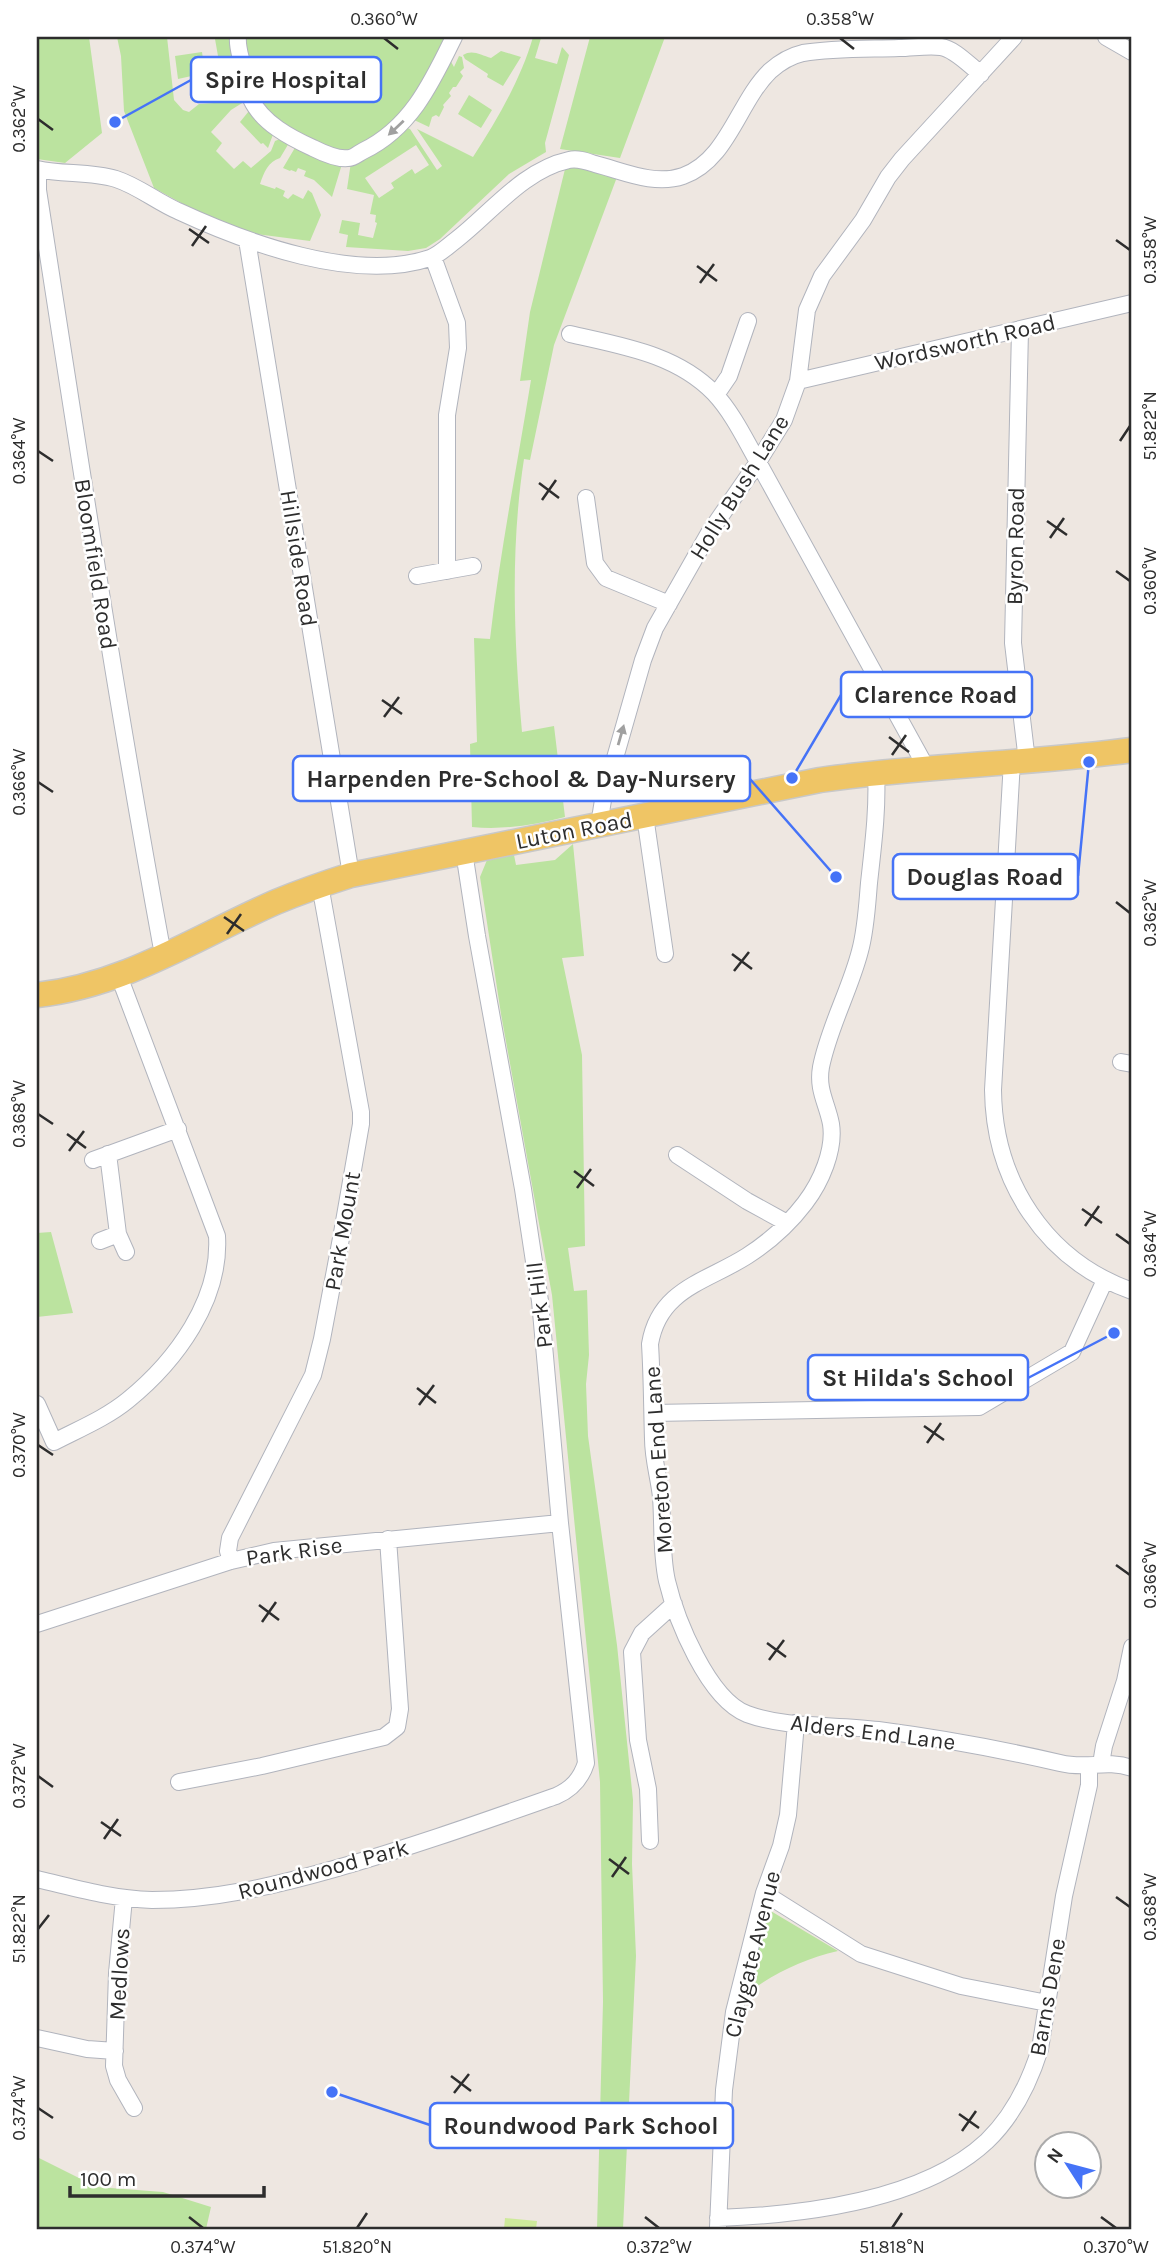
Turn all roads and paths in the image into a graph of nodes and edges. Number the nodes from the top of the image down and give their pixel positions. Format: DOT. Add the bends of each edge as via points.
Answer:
graph roads {
  1 [pos="238,37"];
  2 [pos="454,37"];
  3 [pos="1014,37"];
  4 [pos="1105,37"];
  5 [pos="875,43"];
  6 [pos="1132,52"];
  7 [pos="981,74"];
  8 [pos="38,169"];
  9 [pos="247,240"];
  10 [pos="433,257"];
  11 [pos="1132,303"];
  12 [pos="748,321"];
  13 [pos="1020,330"];
  14 [pos="570,334"];
  15 [pos="798,381"];
  16 [pos="716,395"];
  17 [pos="758,462"];
  18 [pos="586,498"];
  19 [pos="473,566"];
  20 [pos="447,571"];
  21 [pos="417,576"];
  22 [pos="669,604"];
  23 [pos="1132,750"];
  24 [pos="1019,761"];
  25 [pos="926,767"];
  26 [pos="876,772"];
  27 [pos="645,816"];
  28 [pos="599,825"];
  29 [pos="464,852"];
  30 [pos="351,875"];
  31 [pos="320,885"];
  32 [pos="665,954"];
  33 [pos="166,956"];
  34 [pos="119,976"];
  35 [pos="37,995"];
  36 [pos="177,1129"];
  37 [pos="677,1155"];
  38 [pos="788,1223"];
  39 [pos="118,1234"];
  40 [pos="100,1241"];
  41 [pos="127,1252"];
  42 [pos="1105,1280"];
  43 [pos="1132,1291"];
  44 [pos="37,1404"];
  45 [pos="653,1413"];
  46 [pos="560,1523"];
  47 [pos="388,1539"];
  48 [pos="230,1561"];
  49 [pos="674,1604"];
  50 [pos="37,1624"];
  51 [pos="1132,1647"];
  52 [pos="796,1723"];
  53 [pos="586,1763"];
  54 [pos="1095,1765"];
  55 [pos="1132,1768"];
  56 [pos="179,1782"];
  57 [pos="650,1841"];
  58 [pos="37,1879"];
  59 [pos="764,1893"];
  60 [pos="124,1898"];
  61 [pos="1047,2003"];
  62 [pos="37,2038"];
  63 [pos="115,2051"];
  64 [pos="134,2108"];
  65 [pos="718,2224"];
  2 -- 1 [label="street, one-way" via="417,107 393,133 348,159 327,155 284,134 265,117 251,101"];
  3 -- 7 [label="street, Holly Bush Lane"];
  4 -- 6 [label="street"];
  5 -- 7 [label="street" via="942,47"];
  5 -- 10 [label="street" via="803,53 779,64 760,83 712,157 694,172 666,180 642,178 580,159 568,160 523,184"];
  7 -- 15 [label="street, Holly Bush Lane" via="902,159 822,276 807,310"];
  8 -- 9 [label="street" via="118,180"];
  8 -- 33 [label="street, Bloomfield Road" via="139,828"];
  9 -- 10 [label="street" via="331,262 378,266"];
  9 -- 30 [label="street, Hillside Road"];
  10 -- 20 [label="street" via="458,335 447,415"];
  11 -- 13 [label="street, Wordsworth Road"];
  12 -- 16 [label="street" via="729,376"];
  13 -- 15 [label="street, Wordsworth Road"];
  13 -- 24 [label="street, Byron Road" via="1013,643"];
  14 -- 16 [label="street" via="655,355 697,378"];
  15 -- 17 [label="street, Holly Bush Lane" via="783,420"];
  16 -- 17 [label="street"];
  17 -- 22 [label="street, Holly Bush Lane" via="709,533"];
  17 -- 25 [label="street"];
  18 -- 22 [label="street" via="599,571"];
  19 -- 20 [label="street"];
  20 -- 21 [label="street"];
  28 -- 22 [label="street, Holly Bush Lane, one-way" via="643,660"];
  23 -- 24 [label="main road, Luton Road"];
  24 -- 25 [label="main road, Luton Road"];
  24 -- 42 [label="street, Byron Road" via="993,1090 995,1132 1013,1183 1041,1228 1060,1248"];
  25 -- 26 [label="main road, Luton Road"];
  26 -- 27 [label="main road, Luton Road"];
  26 -- 38 [label="street, Moreton End Lane" via="864,935 821,1068 822,1097 831,1124 828,1157 806,1201"];
  27 -- 28 [label="main road, Luton Road"];
  27 -- 32 [label="street"];
  28 -- 29 [label="main road, Luton Road"];
  29 -- 30 [label="main road, Luton Road"];
  29 -- 46 [label="street, Park Hill" via="540,1301"];
  30 -- 31 [label="main road, Luton Road"];
  31 -- 33 [label="main road, Luton Road"];
  31 -- 48 [label="street, Park Mount" via="361,1124 313,1375 230,1538"];
  33 -- 34 [label="main road, Luton Road"];
  34 -- 35 [label="main road, Luton Road"];
  34 -- 36 [label="street"];
  36 -- 39 [label="street" via="100,1157"];
  36 -- 44 [label="street" via="218,1236 214,1274 200,1311 157,1374 99,1419 54,1442"];
  37 -- 38 [label="street"];
  38 -- 45 [label="street, Moreton End Lane" via="748,1256 681,1293 662,1311 650,1344"];
  39 -- 40 [label="street"];
  39 -- 41 [label="street"];
  42 -- 43 [label="street, Byron Road"];
  42 -- 45 [label="street" via="1072,1352 979,1407"];
  45 -- 49 [label="street, Moreton End Lane" via="667,1580"];
  46 -- 47 [label="street, Park Rise"];
  46 -- 53 [label="street, Park Hill"];
  47 -- 48 [label="street, Park Rise" via="274,1551"];
  47 -- 56 [label="street" via="400,1709 397,1727 384,1737"];
  48 -- 50 [label="street, Park Rise"];
  49 -- 52 [label="street, Alders End Lane" via="693,1650 729,1703 746,1713"];
  49 -- 57 [label="street" via="642,1633 632,1652"];
  51 -- 54 [label="street, Barns Dene"];
  52 -- 54 [label="street, Alders End Lane" via="877,1730 1077,1767"];
  52 -- 59 [label="street, Claygate Avenue" via="788,1815"];
  53 -- 60 [label="street, Roundwood Park" via="570,1789 556,1796 382,1856 213,1897"];
  54 -- 55 [label="street, Alders End Lane"];
  54 -- 61 [label="street, Barns Dene" via="1065,1896"];
  58 -- 60 [label="street, Roundwood Park"];
  59 -- 61 [label="street" via="861,1954 961,1986"];
  59 -- 65 [label="street, Claygate Avenue" via="734,2012 724,2090"];
  60 -- 63 [label="street, Medlows"];
  61 -- 65 [label="street, Barns Dene" via="1040,2049 1018,2103 986,2142 965,2158 917,2182 846,2204"];
  62 -- 63 [label="street, Medlows"];
  63 -- 64 [label="street, Medlows" via="118,2080"];
}
